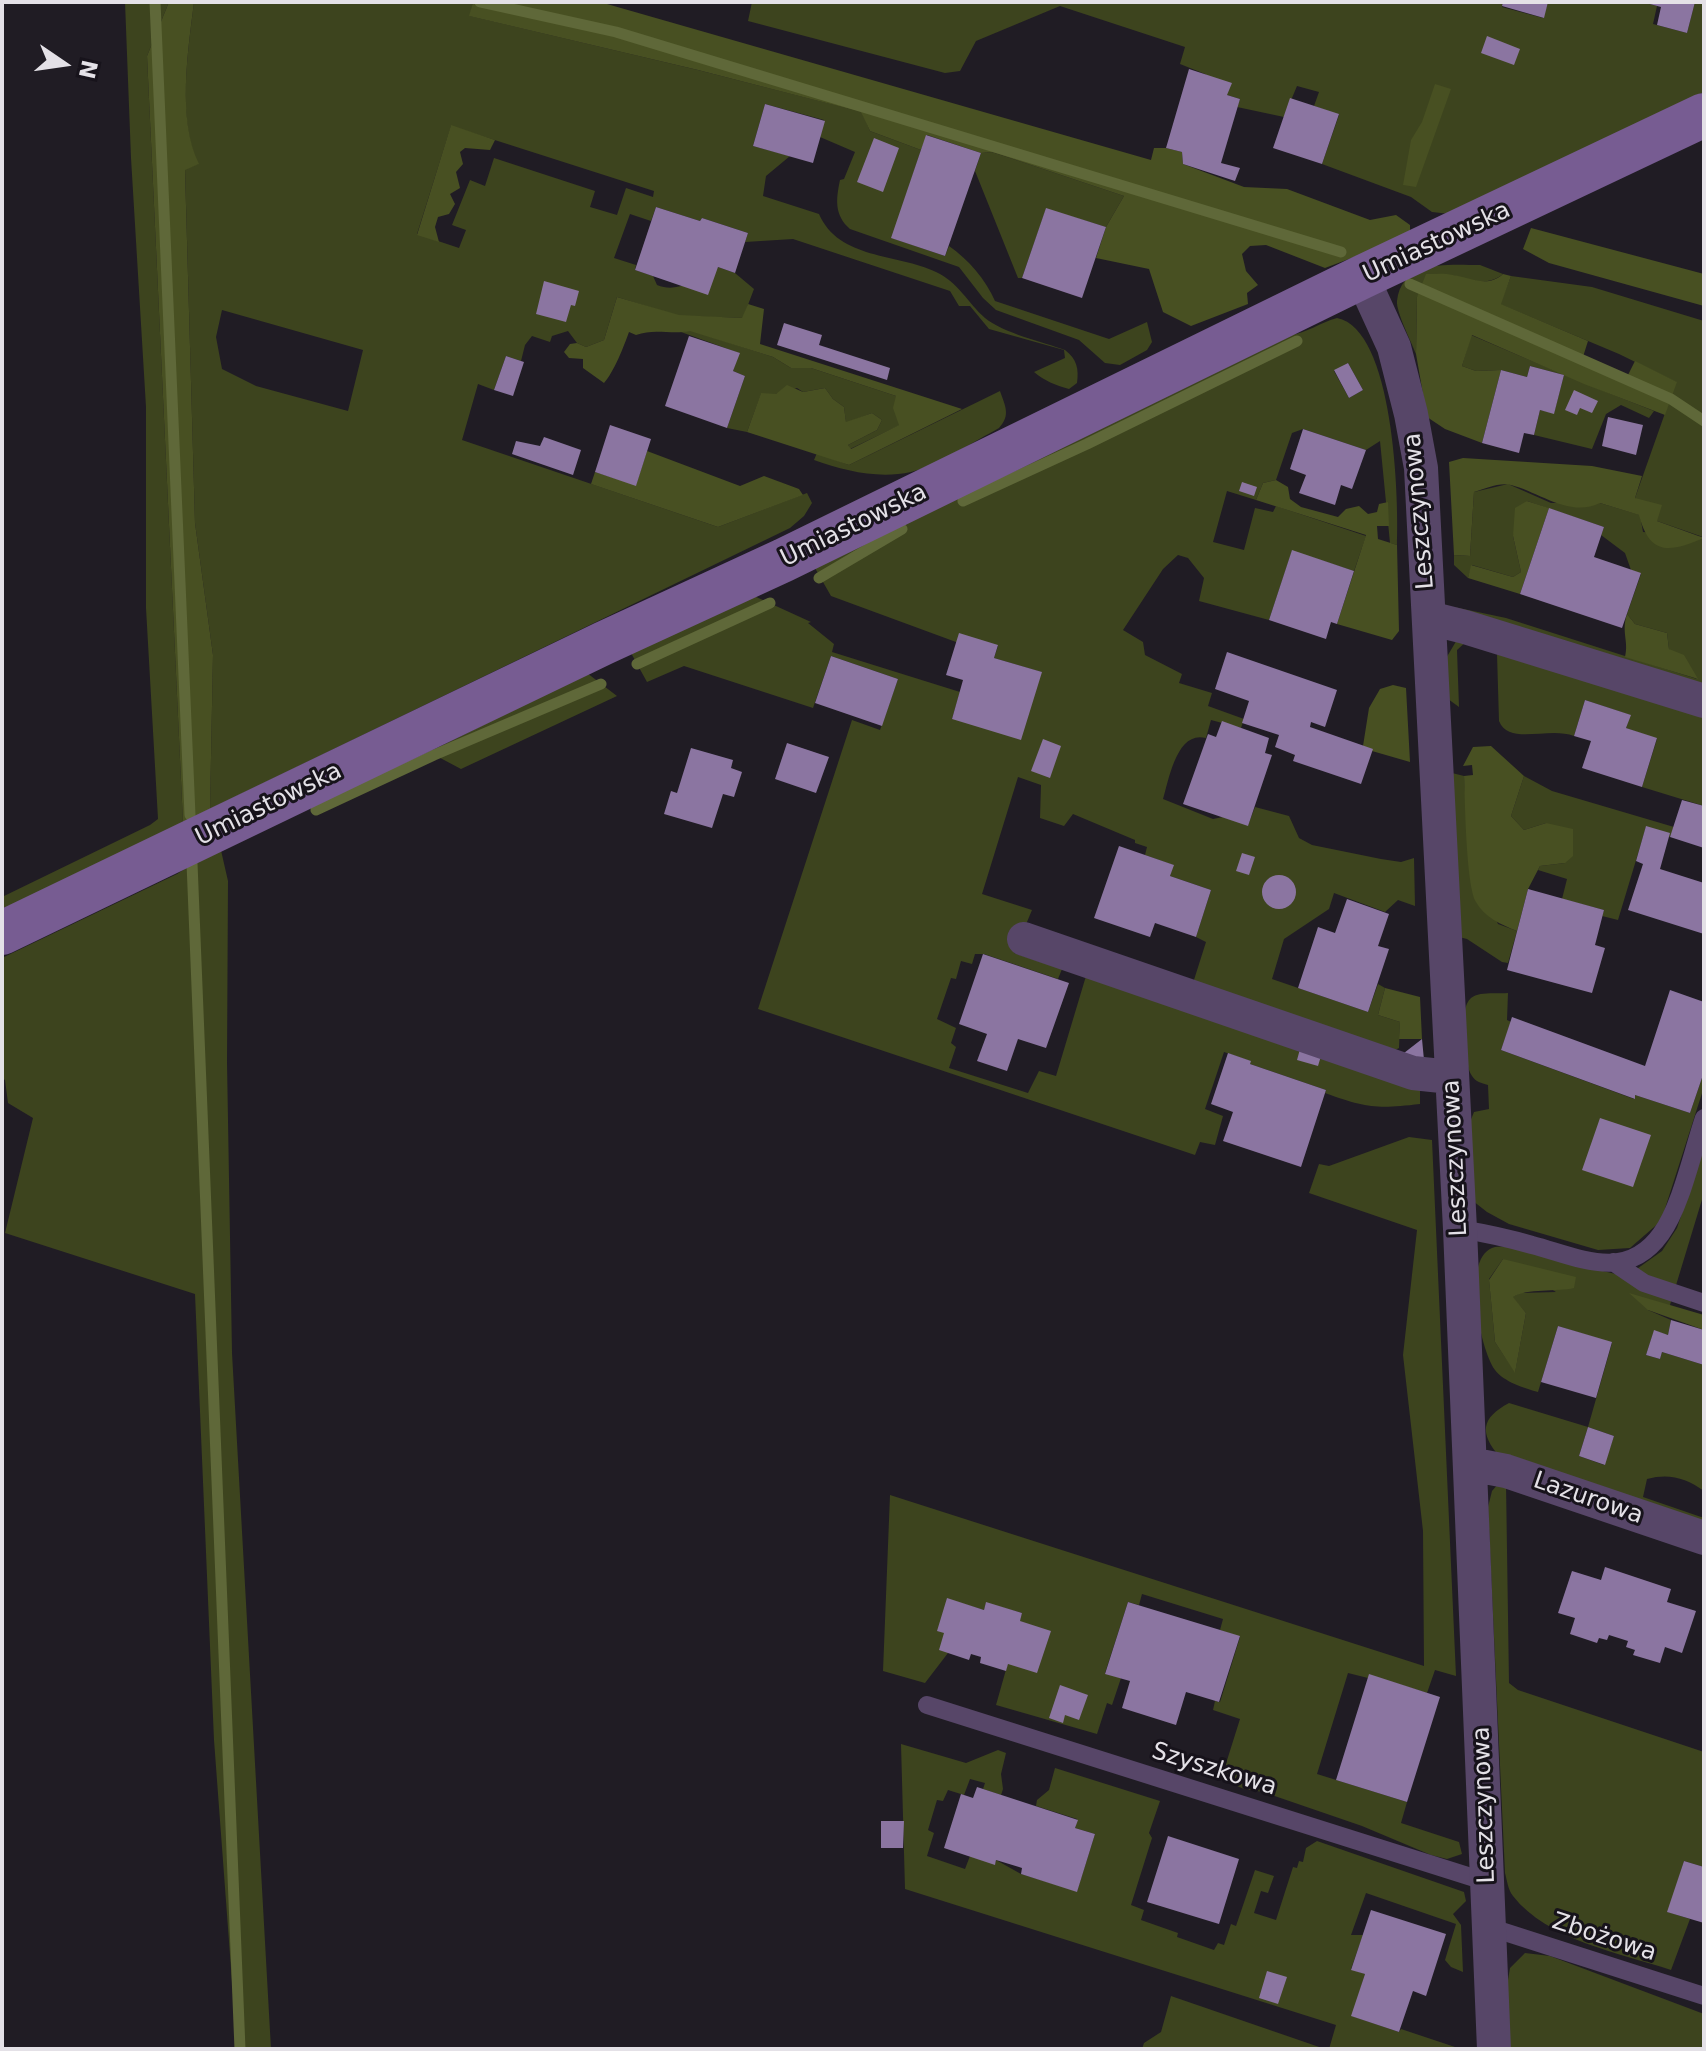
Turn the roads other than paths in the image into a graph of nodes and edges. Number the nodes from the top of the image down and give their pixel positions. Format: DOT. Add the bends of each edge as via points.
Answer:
graph roads {
  1 [pos="1704,115"];
  2 [pos="1362,277"];
  3 [pos="1429,618"];
  4 [pos="1704,701"];
  5 [pos="2,933"];
  6 [pos="1024,939"];
  7 [pos="1451,1077"];
  8 [pos="1704,1118"];
  9 [pos="1460,1229"];
  10 [pos="1613,1262"];
  11 [pos="1704,1303"];
  12 [pos="1470,1464"];
  13 [pos="1704,1538"];
  14 [pos="927,1705"];
  15 [pos="1487,1882"];
  16 [pos="1489,1927"];
  17 [pos="1704,1996"];
  18 [pos="1494,2049"];
  1 -- 2 [label="main road, Umiastowska"];
  2 -- 3 [label="street, Leszczynowa" via="1394,347 1411,414 1421,468"];
  2 -- 5 [label="main road, Umiastowska"];
  3 -- 4 [label="street"];
  3 -- 7 [label="street, Leszczynowa"];
  6 -- 7 [label="street" via="1413,1073"];
  7 -- 9 [label="street, Leszczynowa"];
  8 -- 10 [label="lane" via="1661,1235 1636,1257"];
  9 -- 10 [label="lane" via="1586,1262"];
  9 -- 12 [label="street, Leszczynowa"];
  10 -- 11 [label="lane" via="1644,1283"];
  12 -- 13 [label="street, Lazurowa" via="1506,1471"];
  12 -- 15 [label="street, Leszczynowa"];
  14 -- 15 [label="lane, Szyszkowa"];
  15 -- 16 [label="street, Leszczynowa"];
  16 -- 17 [label="lane, Zbożowa"];
  16 -- 18 [label="street, Leszczynowa"];
}
